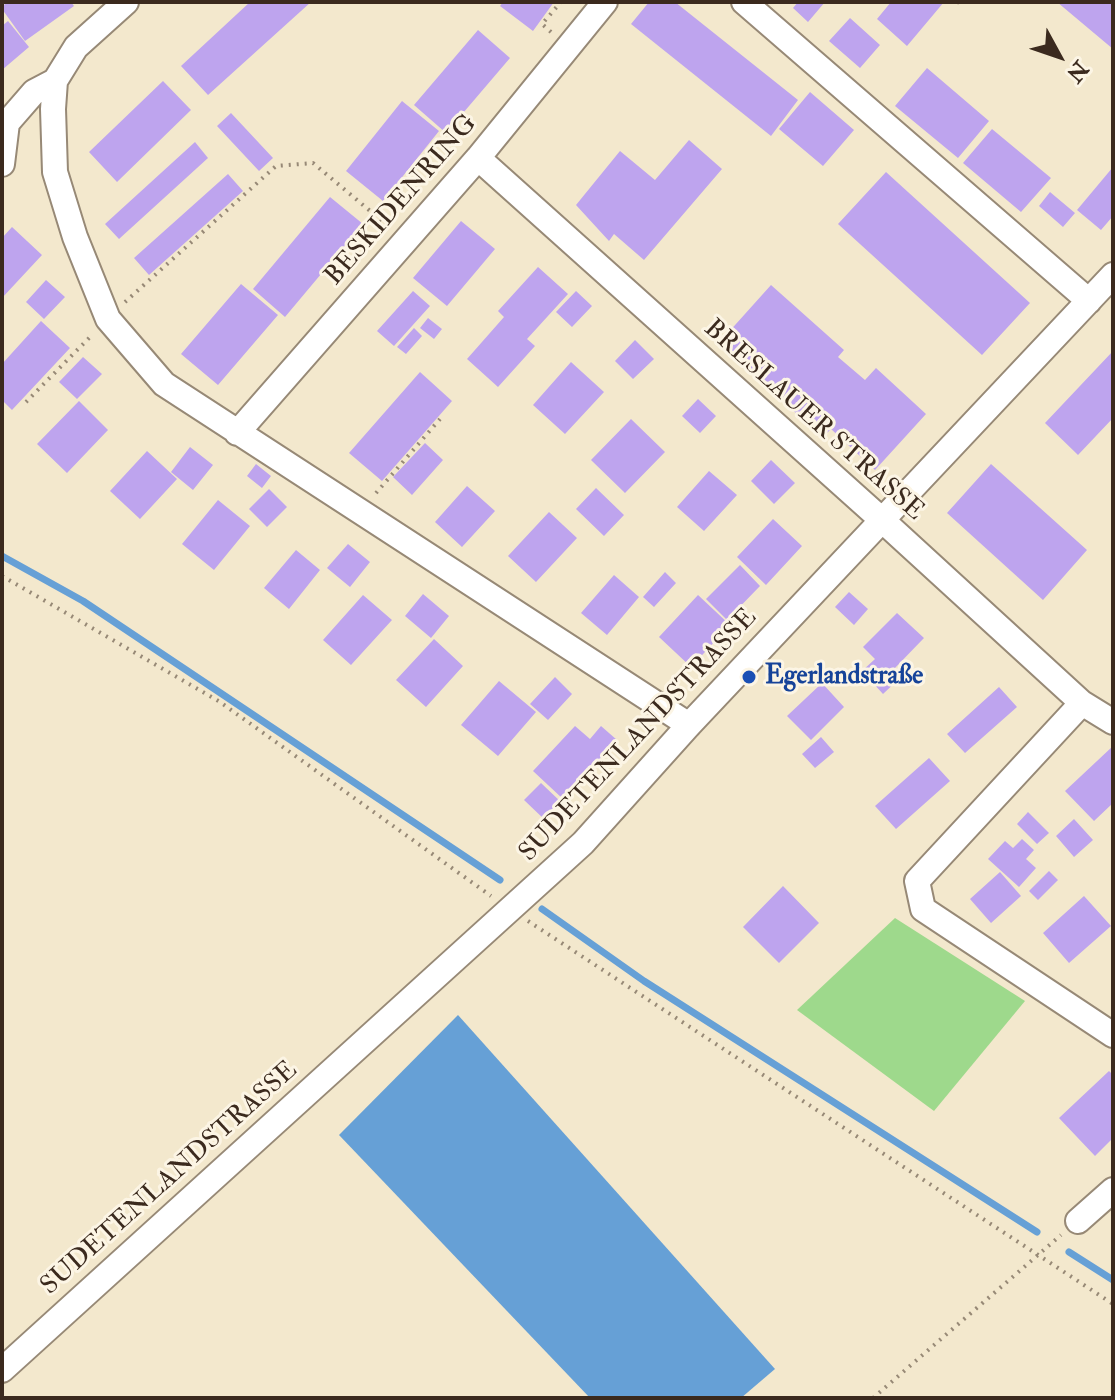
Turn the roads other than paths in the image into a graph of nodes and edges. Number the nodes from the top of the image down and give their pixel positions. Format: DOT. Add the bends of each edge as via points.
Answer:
graph roads {
  1 [pos="126,2"];
  2 [pos="605,2"];
  3 [pos="744,2"];
  4 [pos="55,81"];
  5 [pos="478,158"];
  6 [pos="2,164"];
  7 [pos="1113,275"];
  8 [pos="1089,301"];
  9 [pos="237,433"];
  10 [pos="882,520"];
  11 [pos="1082,703"];
  12 [pos="1113,722"];
  13 [pos="689,725"];
  14 [pos="1113,1035"];
  15 [pos="1113,1190"];
  16 [pos="1078,1221"];
  17 [pos="2,1370"];
  1 -- 4 [label="street" via="76,47"];
  2 -- 5 [label="street, BESKIDENRING"];
  3 -- 8 [label="street"];
  4 -- 6 [label="street" via="34,92 7,123"];
  4 -- 9 [label="street" via="55,172 108,319 164,384"];
  5 -- 9 [label="street, BESKIDENRING"];
  5 -- 10 [label="street, BRESLAUER STRASSE"];
  7 -- 8 [label="street, SUDETENLANDSTRASSE"];
  8 -- 10 [label="street, SUDETENLANDSTRASSE"];
  9 -- 13 [label="street"];
  10 -- 11 [label="street, BRESLAUER STRASSE"];
  10 -- 13 [label="street, SUDETENLANDSTRASSE"];
  11 -- 12 [label="street, BRESLAUER STRASSE"];
  11 -- 14 [label="street" via="917,881 923,909"];
  13 -- 17 [label="street, SUDETENLANDSTRASSE" via="583,843"];
  15 -- 16 [label="street"];
}
